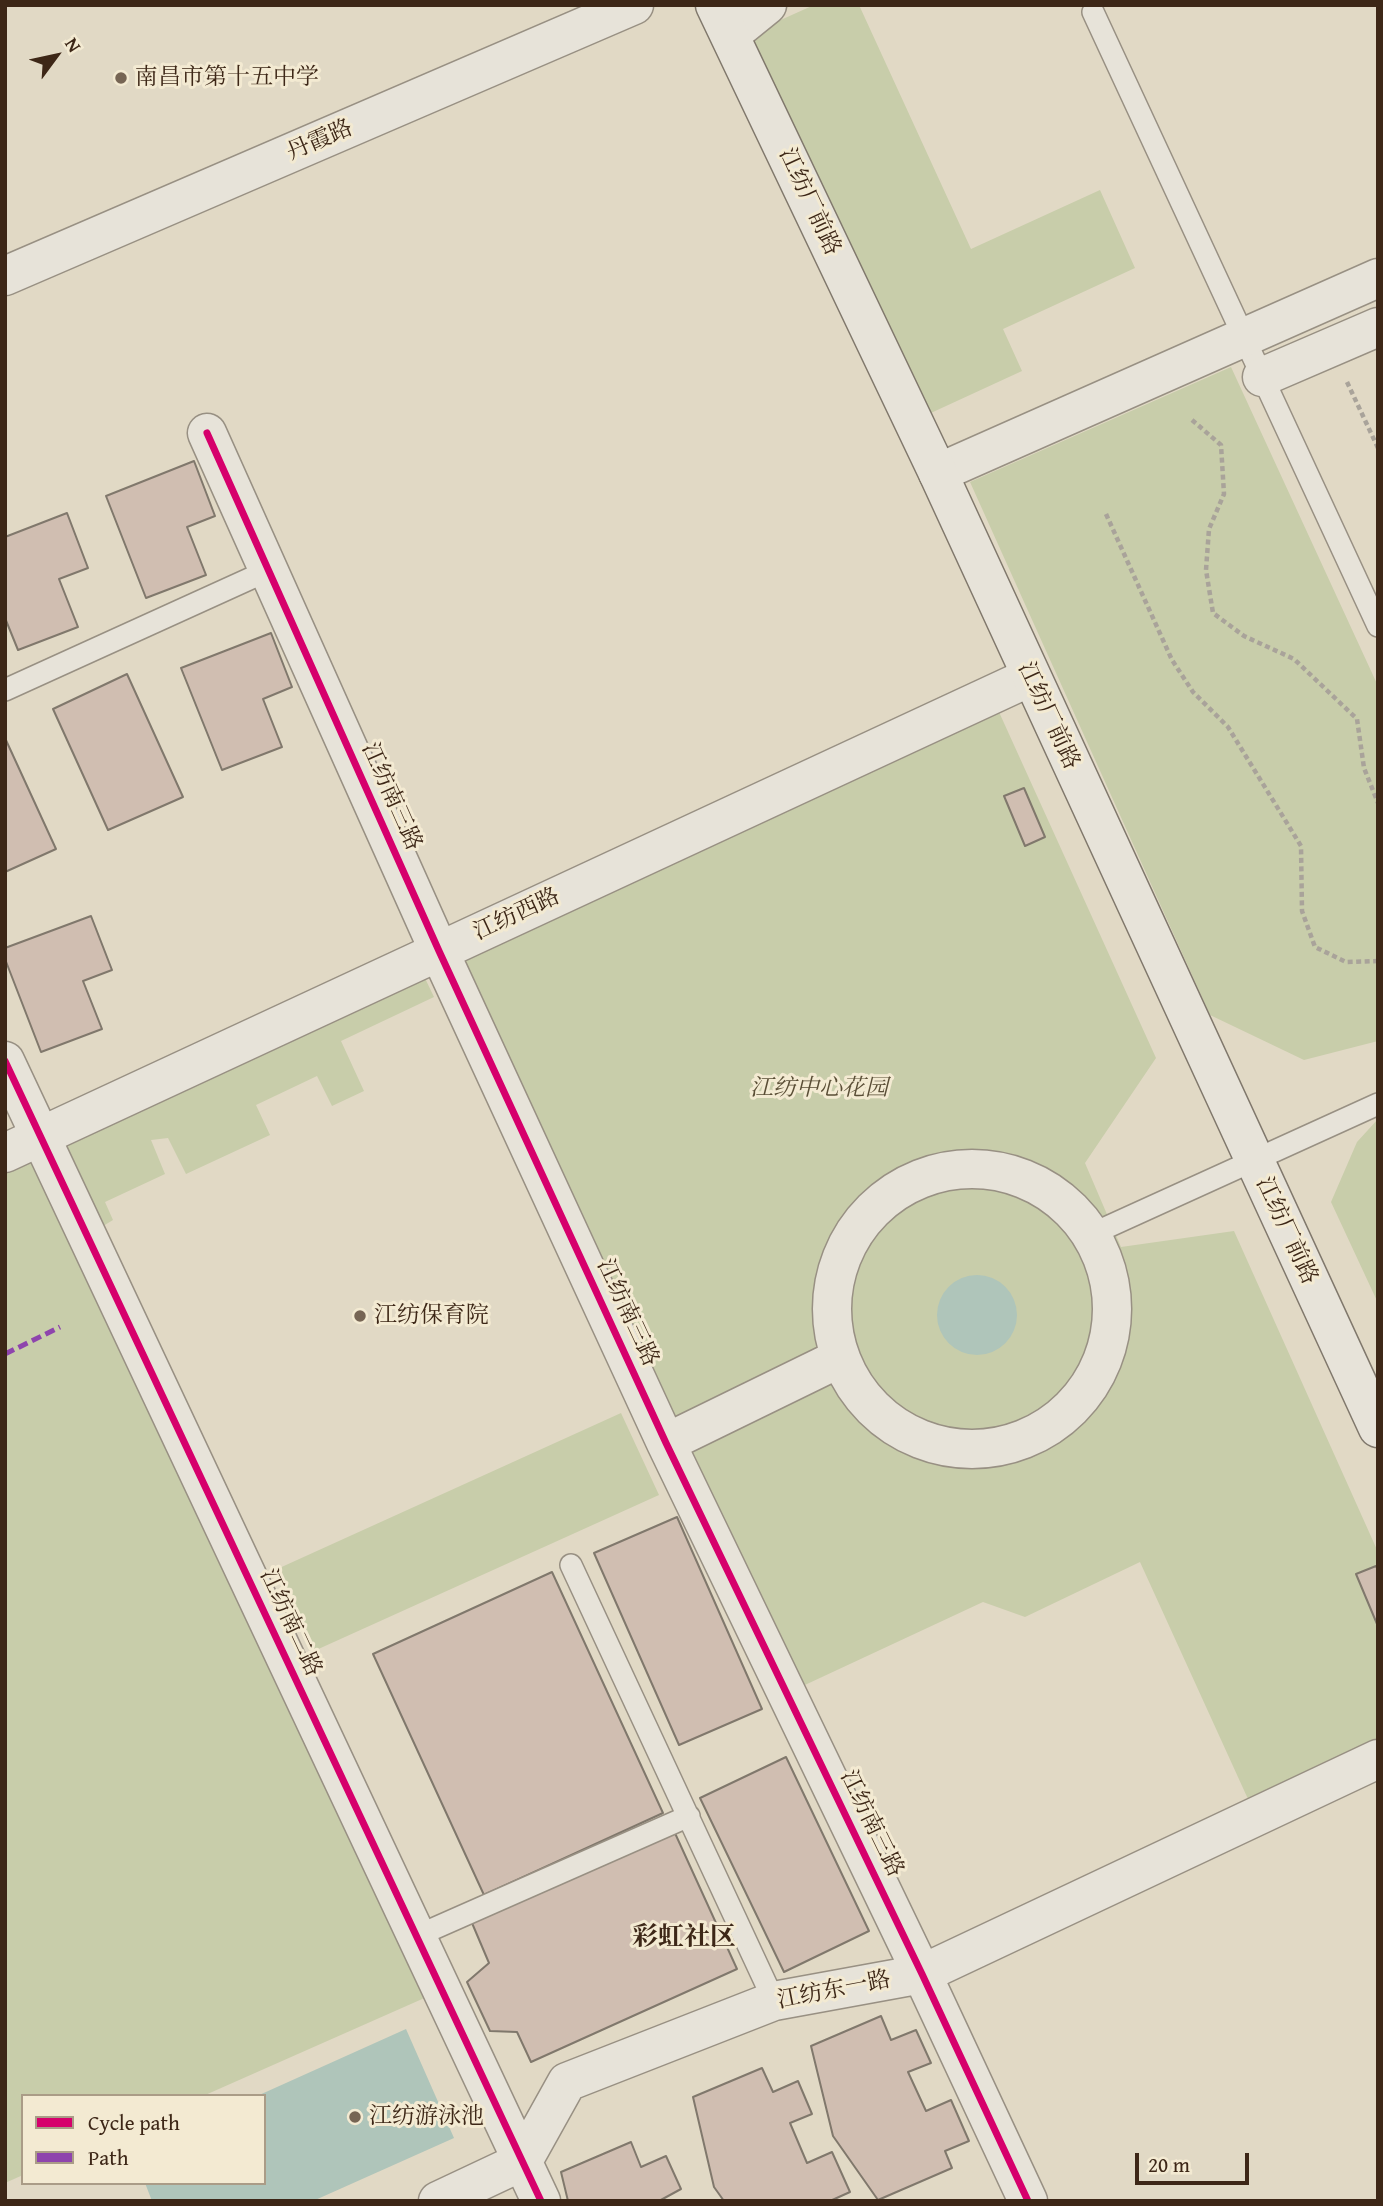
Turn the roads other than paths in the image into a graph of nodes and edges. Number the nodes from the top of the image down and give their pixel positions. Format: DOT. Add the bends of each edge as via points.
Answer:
graph roads {
  1 [pos="634,5"];
  2 [pos="767,5"];
  3 [pos="1093,12"];
  4 [pos="724,15"];
  5 [pos="5,276"];
  6 [pos="1378,278"];
  7 [pos="1378,327"];
  8 [pos="1243,336"];
  9 [pos="1262,377"];
  10 [pos="207,433"];
  11 [pos="937,473"];
  12 [pos="269,570"];
  13 [pos="1378,626"];
  14 [pos="1030,677"];
  15 [pos="5,690"];
  16 [pos="439,951"];
  17 [pos="5,1061"];
  18 [pos="1378,1104"];
  19 [pos="22,1145"];
  20 [pos="1254,1162"];
  21 [pos="1092,1234"];
  22 [pos="840,1358"];
  23 [pos="1378,1428"];
  24 [pos="666,1443"];
  25 [pos="571,1565"];
  26 [pos="1378,1759"];
  27 [pos="689,1816"];
  28 [pos="417,1936"];
  29 [pos="922,1973"];
  30 [pos="774,2001"];
  31 [pos="523,2161"];
  32 [pos="438,2201"];
  33 [pos="541,2201"];
  34 [pos="1028,2201"];
  1 -- 5 [label="street, 丹霞路"];
  2 -- 4 [label="street"];
  3 -- 8 [label="lane"];
  4 -- 11 [label="street, 江纺厂前路"];
  6 -- 8 [label="street"];
  7 -- 9 [label="street"];
  8 -- 9 [label="lane"];
  8 -- 11 [label="street"];
  9 -- 13 [label="lane"];
  10 -- 12 [label="street, 江纺南三路"];
  11 -- 14 [label="street, 江纺厂前路"];
  12 -- 15 [label="lane"];
  12 -- 16 [label="street, 江纺南三路"];
  14 -- 16 [label="street, 江纺西路"];
  14 -- 20 [label="street, 江纺厂前路"];
  16 -- 19 [label="street, 江纺西路"];
  16 -- 24 [label="street, 江纺南三路"];
  17 -- 19 [label="street, 江纺南二路"];
  18 -- 20 [label="lane"];
  19 -- 28 [label="street, 江纺南二路"];
  20 -- 21 [label="lane"];
  20 -- 23 [label="street, 江纺厂前路"];
  21 -- 22 [label="street" via="1062,1200 1022,1177 977,1167 931,1173 890,1193 858,1226 838,1267 831,1313"];
  21 -- 22 [label="street" via="1110,1278 1113,1325 1100,1370 1073,1408 1035,1436 990,1449 932,1443 900,1430 864,1399"];
  22 -- 24 [label="street"];
  24 -- 29 [label="street, 江纺南三路"];
  25 -- 27 [label="lane"];
  26 -- 29 [label="street, 江纺东一路"];
  27 -- 28 [label="lane"];
  27 -- 30 [label="lane"];
  28 -- 31 [label="street, 江纺南二路"];
  29 -- 30 [label="street, 江纺东一路"];
  29 -- 34 [label="street, 江纺南三路"];
  30 -- 31 [label="street, 江纺东一路" via="567,2082"];
  31 -- 32 [label="street"];
  31 -- 33 [label="street, 江纺南二路"];
}
